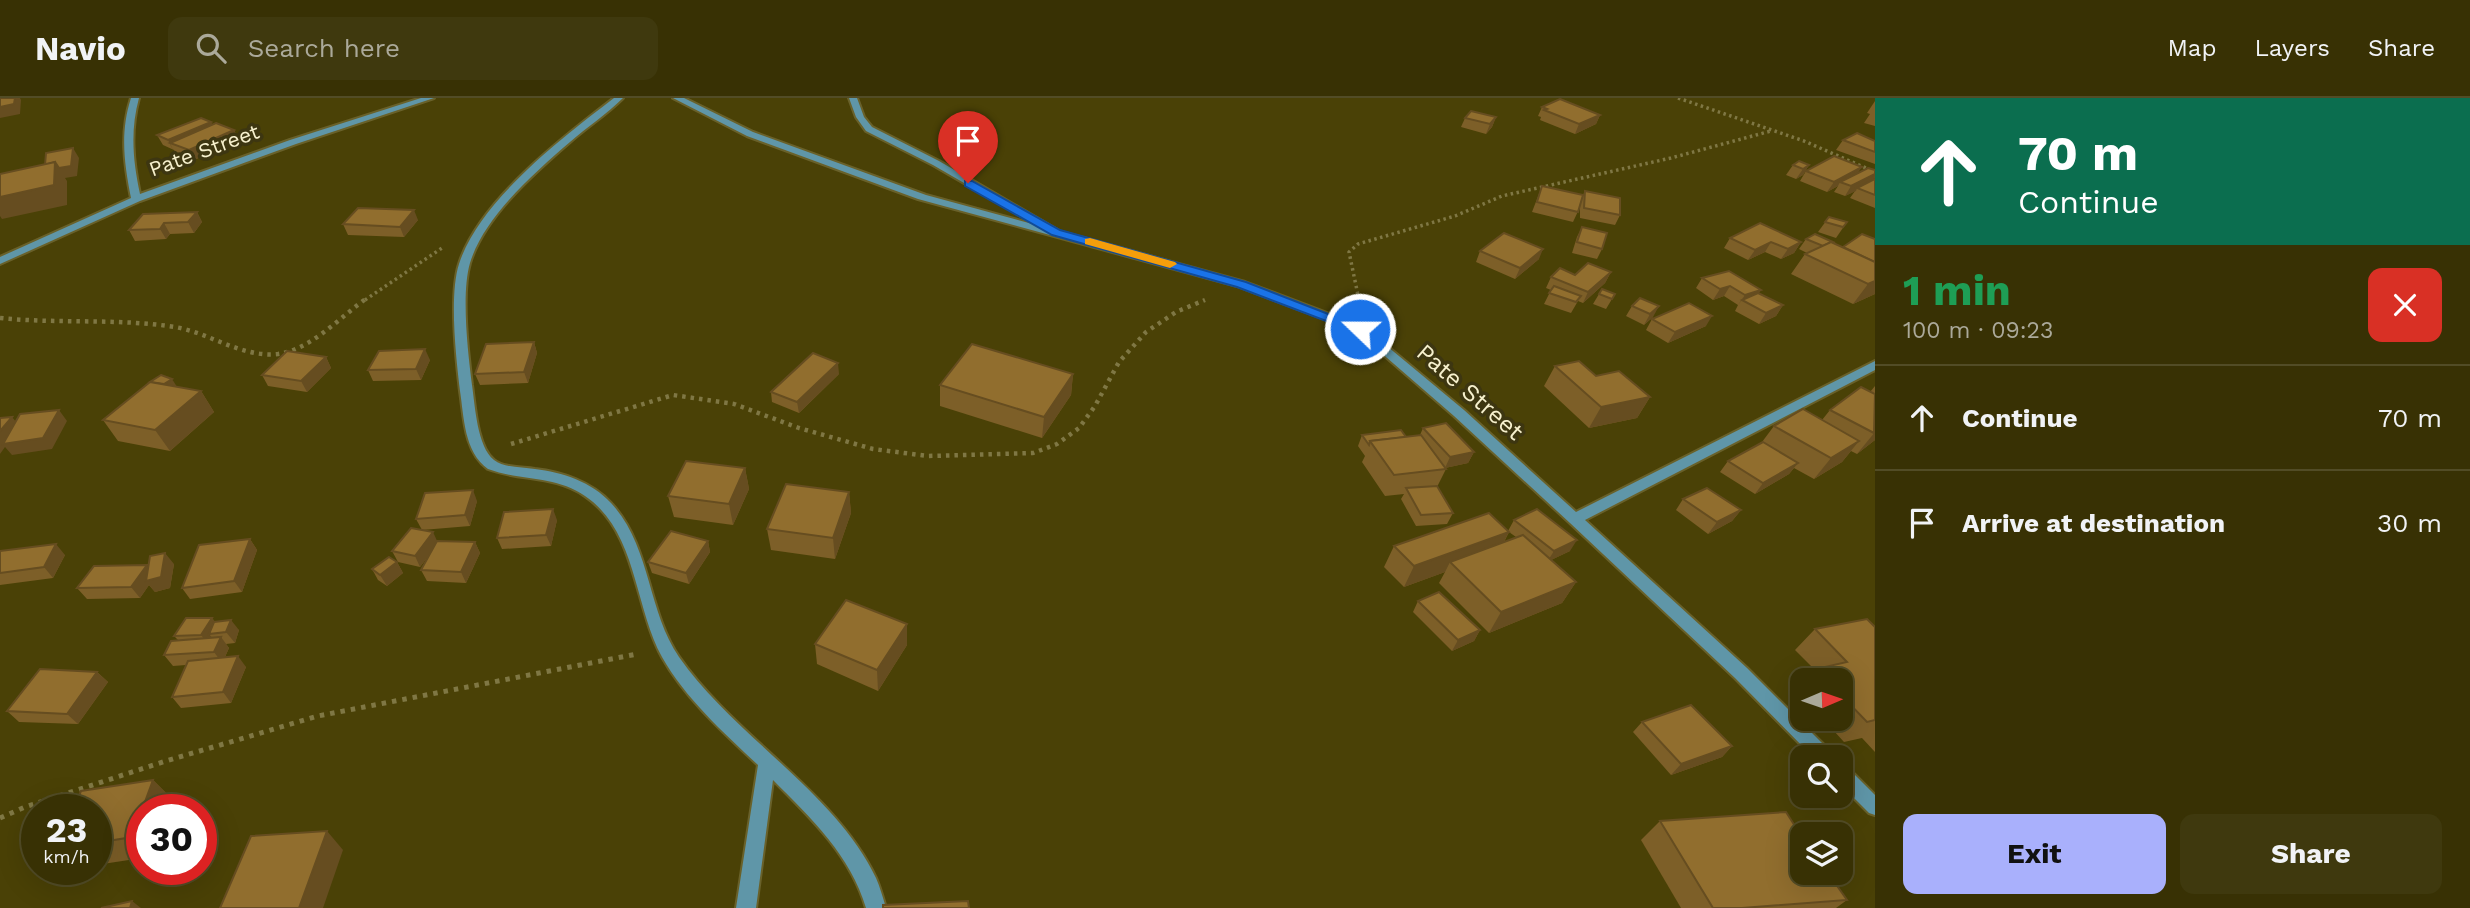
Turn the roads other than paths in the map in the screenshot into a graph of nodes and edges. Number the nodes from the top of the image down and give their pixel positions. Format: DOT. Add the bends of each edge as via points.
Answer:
graph roads {
  1 [pos="135,98"];
  2 [pos="430,98"];
  3 [pos="619,98"];
  4 [pos="677,98"];
  5 [pos="853,98"];
  6 [pos="136,200"];
  7 [pos="1056,232"];
  8 [pos="0,261"];
  9 [pos="1875,365"];
  10 [pos="1575,519"];
  11 [pos="1813,745"];
  12 [pos="766,762"];
  13 [pos="1853,785"];
  14 [pos="1875,807"];
  15 [pos="746,908"];
  16 [pos="876,908"];
  1 -- 6 [label="street" via="126,152"];
  2 -- 6 [label="street, Pate Street"];
  3 -- 12 [label="street" via="527,177 502,204 464,265 463,375 480,453 490,464 566,480 608,508 623,533 666,649 705,700"];
  4 -- 7 [label="street, Pate Street" via="824,163 922,197"];
  5 -- 7 [label="street" via="869,129"];
  6 -- 8 [label="street, Pate Street"];
  7 -- 10 [label="street, Pate Street" via="1241,284 1360,329"];
  9 -- 10 [label="street"];
  10 -- 11 [label="street, Pate Street"];
  12 -- 15 [label="street"];
  12 -- 16 [label="street" via="833,830 868,881"];
  13 -- 14 [label="street"];
}
